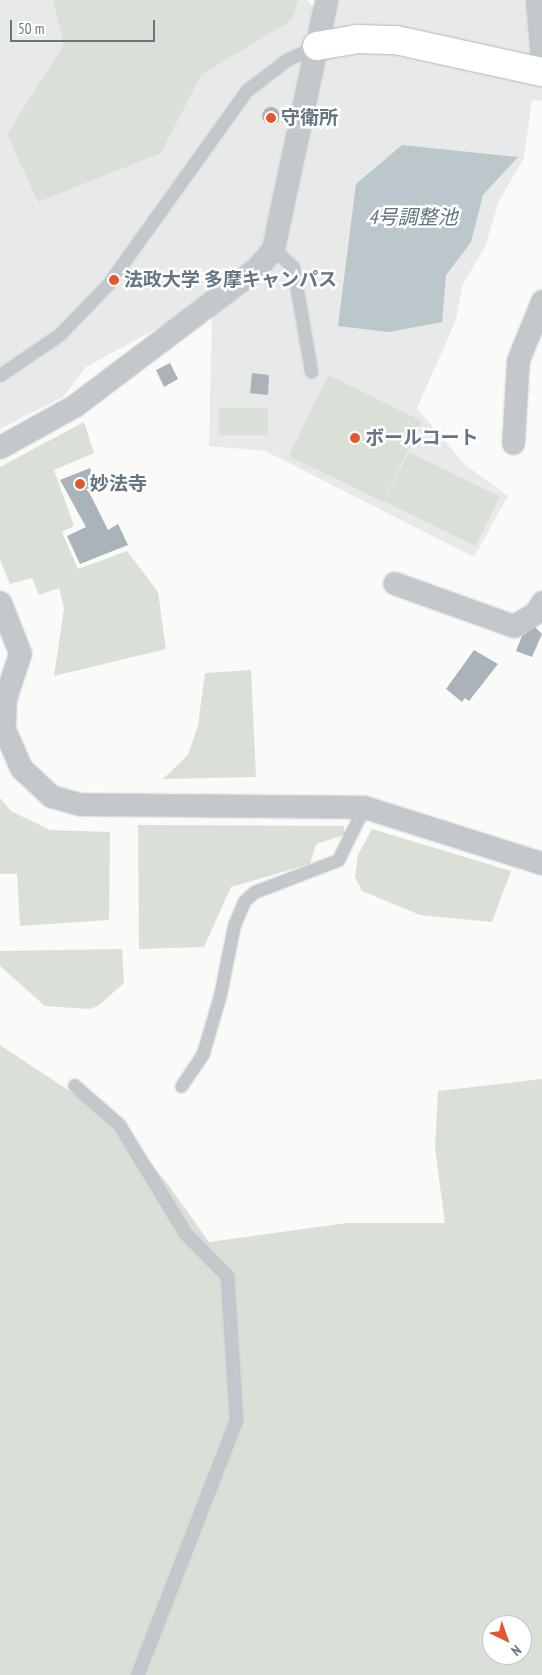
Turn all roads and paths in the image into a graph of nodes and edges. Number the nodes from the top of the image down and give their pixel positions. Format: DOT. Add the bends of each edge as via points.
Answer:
graph roads {
  1 [pos="326,0"];
  2 [pos="537,0"];
  3 [pos="317,46"];
  4 [pos="542,58"];
  5 [pos="542,72"];
  6 [pos="273,248"];
  7 [pos="542,301"];
  8 [pos="311,371"];
  9 [pos="0,375"];
  10 [pos="513,443"];
  11 [pos="0,446"];
  12 [pos="394,583"];
  13 [pos="0,602"];
  14 [pos="542,602"];
  15 [pos="364,806"];
  16 [pos="542,863"];
  17 [pos="74,1085"];
  18 [pos="181,1086"];
  19 [pos="138,1675"];
  1 -- 3 [label="street"];
  2 -- 4 [label="street"];
  3 -- 5 [label="street" via="358,39 396,40"];
  3 -- 6 [label="street"];
  3 -- 9 [label="lane" via="288,59 247,90 102,291 60,334"];
  6 -- 8 [label="lane" via="293,267"];
  6 -- 11 [label="street" via="257,268 74,406"];
  7 -- 10 [label="street" via="518,360"];
  12 -- 14 [label="street" via="514,626 536,612"];
  13 -- 15 [label="street" via="20,653 5,699 4,729 21,768 51,796 79,804"];
  15 -- 16 [label="street"];
  15 -- 18 [label="lane" via="338,860 254,892 244,901 234,925 220,995 202,1053"];
  17 -- 19 [label="lane" via="119,1124 186,1233 227,1276 236,1420"];
}
